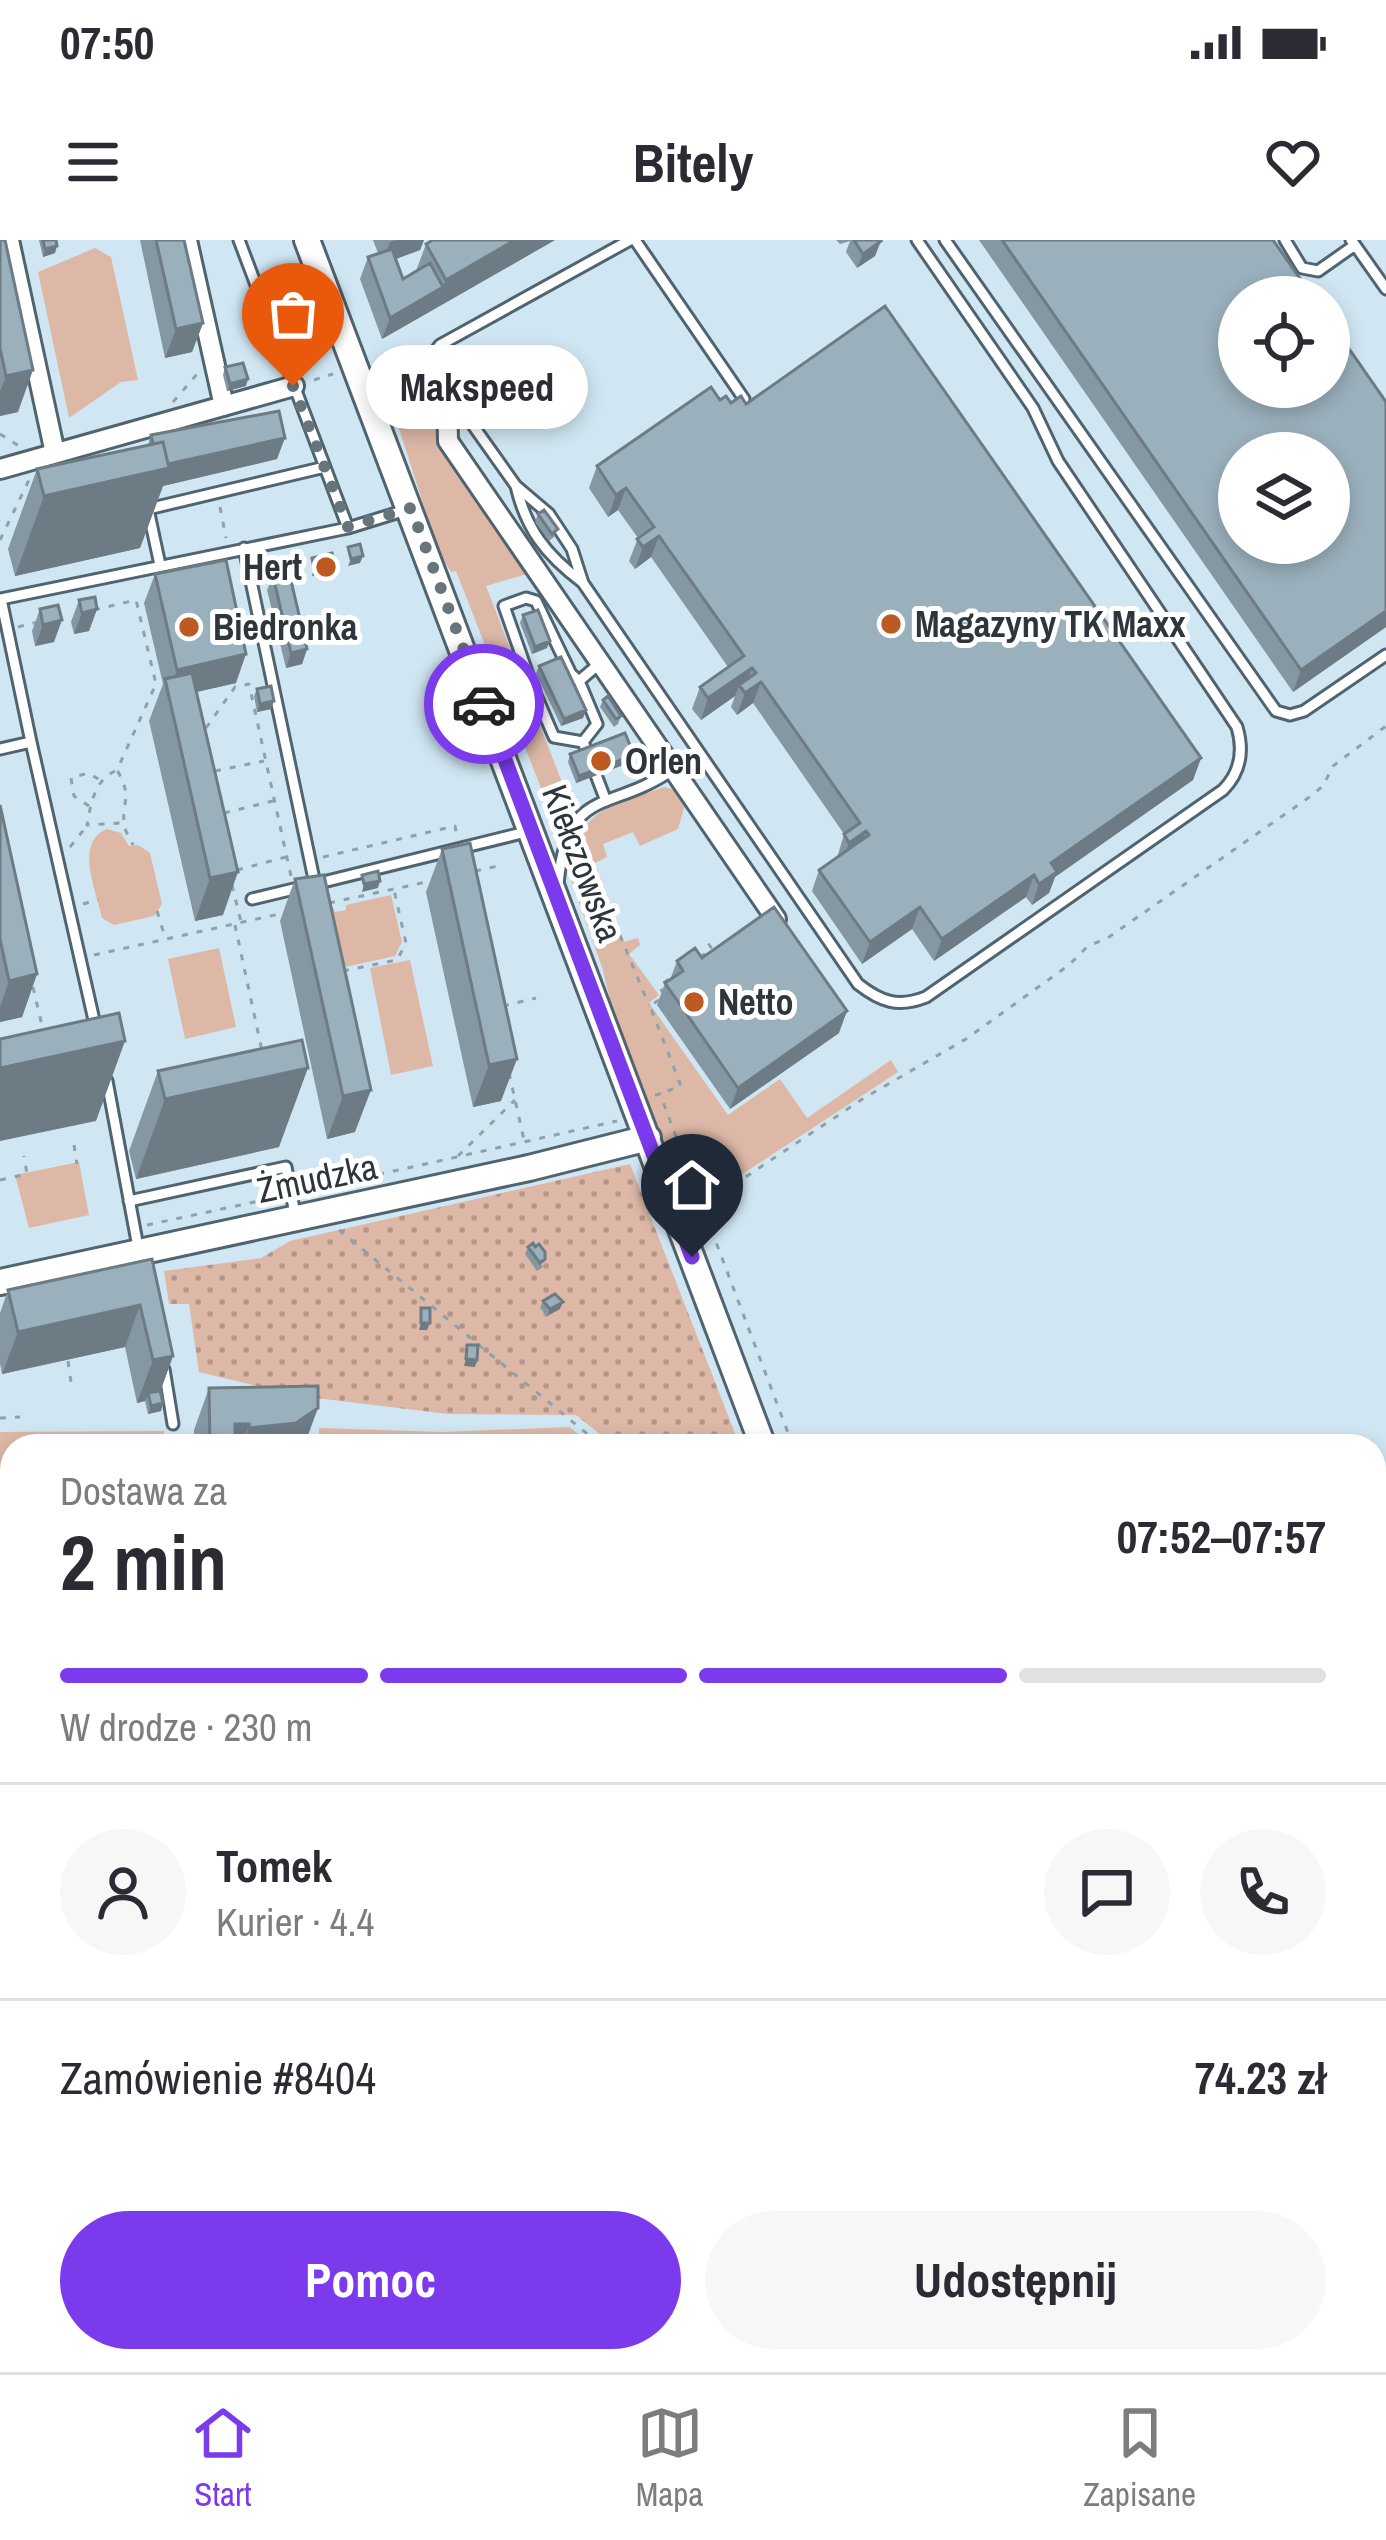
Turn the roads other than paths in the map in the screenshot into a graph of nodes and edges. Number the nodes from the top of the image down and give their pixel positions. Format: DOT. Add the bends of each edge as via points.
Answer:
graph roads {
  1 [pos="9,240"];
  2 [pos="187,240"];
  3 [pos="239,240"];
  4 [pos="307,240"];
  5 [pos="633,240"];
  6 [pos="916,240"];
  7 [pos="945,240"];
  8 [pos="1285,240"];
  9 [pos="1353,243"];
  10 [pos="1386,289"];
  11 [pos="428,361"];
  12 [pos="362,384"];
  13 [pos="293,386"];
  14 [pos="447,388"];
  15 [pos="745,398"];
  16 [pos="224,406"];
  17 [pos="45,456"];
  18 [pos="325,467"];
  19 [pos="0,469"];
  20 [pos="516,486"];
  21 [pos="143,490"];
  22 [pos="411,508"];
  23 [pos="148,509"];
  24 [pos="348,527"];
  25 [pos="244,548"];
  26 [pos="160,565"];
  27 [pos="583,583"];
  28 [pos="1,596"];
  29 [pos="1386,655"];
  30 [pos="601,663"];
  31 [pos="579,681"];
  32 [pos="31,742"];
  33 [pos="583,742"];
  34 [pos="0,748"];
  35 [pos="588,754"];
  36 [pos="675,768"];
  37 [pos="596,776"];
  38 [pos="606,801"];
  39 [pos="532,830"];
  40 [pos="315,884"];
  41 [pos="556,895"];
  42 [pos="252,899"];
  43 [pos="776,920"];
  44 [pos="100,1050"];
  45 [pos="105,1072"];
  46 [pos="648,1138"];
  47 [pos="129,1201"];
  48 [pos="296,1220"];
  49 [pos="138,1248"];
  50 [pos="0,1282"];
  51 [pos="162,1359"];
  52 [pos="173,1424"];
  53 [pos="758,1434"];
  1 -- 17 [label="street"];
  2 -- 16 [label="street"];
  3 -- 13 [label="lane"];
  4 -- 12 [label="street, Kiełczowska"];
  5 -- 11 [label="lane" via="440,345"];
  5 -- 15 [label="lane"];
  6 -- 27 [label="lane" via="1237,727 1234,780 926,997 903,1004 877,999 859,984"];
  7 -- 29 [label="lane" via="1276,711 1304,711"];
  8 -- 9 [label="lane" via="1301,268 1318,271"];
  9 -- 10 [label="lane"];
  11 -- 12 [label="street"];
  11 -- 14 [label="street"];
  12 -- 22 [label="street, Kiełczowska"];
  13 -- 16 [label="street"];
  13 -- 18 [label="lane"];
  14 -- 20 [label="lane"];
  14 -- 30 [label="street" via="448,442"];
  16 -- 17 [label="street"];
  17 -- 19 [label="street"];
  18 -- 23 [label="lane"];
  18 -- 24 [label="lane"];
  20 -- 27 [label="lane" via="546,511"];
  20 -- 27 [label="lane" via="524,520 553,560"];
  21 -- 23 [label="lane"];
  22 -- 24 [label="lane"];
  22 -- 39 [label="street, Kiełczowska"];
  23 -- 26 [label="lane"];
  24 -- 25 [label="lane"];
  25 -- 26 [label="lane"];
  25 -- 40 [label="lane"];
  26 -- 28 [label="lane"];
  28 -- 32 [label="lane"];
  30 -- 31 [label="lane"];
  30 -- 36 [label="street"];
  31 -- 33 [label="lane" via="597,724"];
  31 -- 33 [label="lane" via="536,601 504,605 554,737"];
  32 -- 34 [label="lane"];
  32 -- 44 [label="lane"];
  33 -- 35 [label="lane"];
  36 -- 38 [label="lane"];
  36 -- 43 [label="street"];
  37 -- 38 [label="lane"];
  38 -- 41 [label="lane" via="578,816 561,849"];
  39 -- 40 [label="lane"];
  39 -- 41 [label="street, Kiełczowska"];
  40 -- 42 [label="lane"];
  41 -- 46 [label="street, Kiełczowska"];
  45 -- 47 [label="lane"];
  46 -- 48 [label="street, Żmudzka"];
  46 -- 53 [label="street, Kiełczowska"];
  47 -- 48 [label="lane" via="286,1167"];
  47 -- 49 [label="lane"];
  48 -- 49 [label="street, Żmudzka"];
  49 -- 50 [label="street, Żmudzka"];
  51 -- 52 [label="lane"];
}
